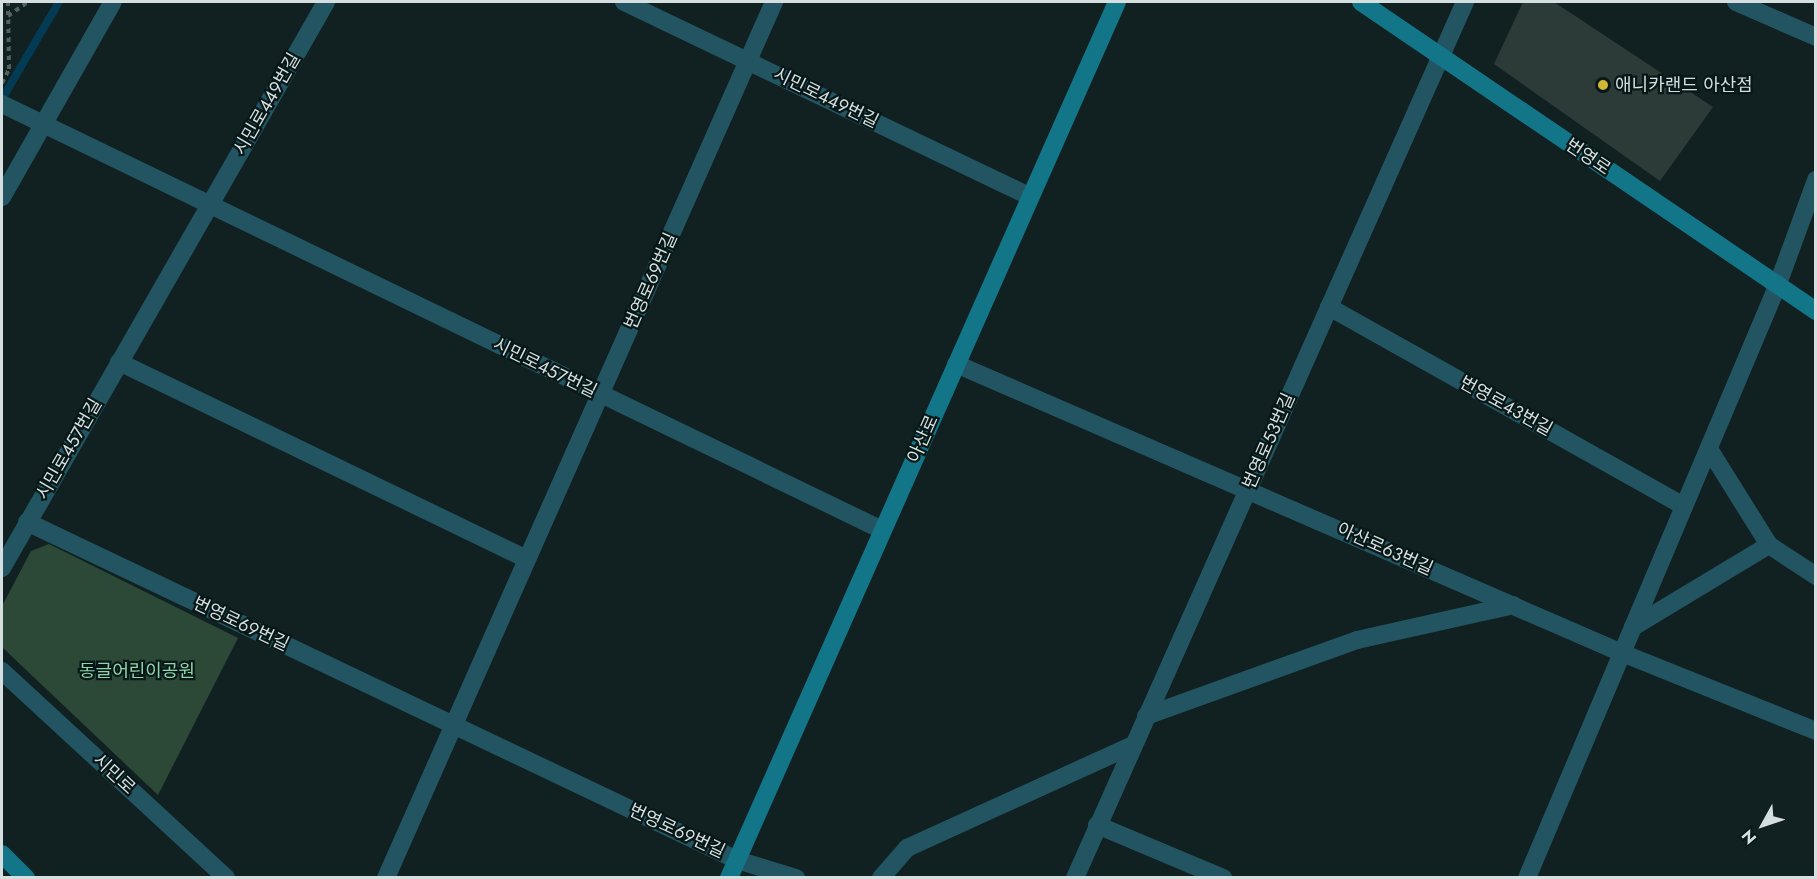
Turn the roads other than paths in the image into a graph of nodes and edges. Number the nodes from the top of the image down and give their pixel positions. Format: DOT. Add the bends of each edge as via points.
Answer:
graph roads {
  1 [pos="113,2"];
  2 [pos="326,2"];
  3 [pos="624,2"];
  4 [pos="774,2"];
  5 [pos="1117,2"];
  6 [pos="1361,2"];
  7 [pos="1465,2"];
  8 [pos="1736,2"];
  9 [pos="1815,37"];
  10 [pos="1440,58"];
  11 [pos="748,60"];
  12 [pos="2,105"];
  13 [pos="41,125"];
  14 [pos="1815,180"];
  15 [pos="1027,195"];
  16 [pos="2,197"];
  17 [pos="209,206"];
  18 [pos="1778,284"];
  19 [pos="1329,307"];
  20 [pos="1815,310"];
  21 [pos="119,362"];
  22 [pos="956,364"];
  23 [pos="600,395"];
  24 [pos="1709,449"];
  25 [pos="1248,488"];
  26 [pos="1683,506"];
  27 [pos="27,522"];
  28 [pos="882,530"];
  29 [pos="1769,545"];
  30 [pos="527,559"];
  31 [pos="2,568"];
  32 [pos="1815,576"];
  33 [pos="1513,605"];
  34 [pos="1633,627"];
  35 [pos="1622,653"];
  36 [pos="2,671"];
  37 [pos="1146,716"];
  38 [pos="454,725"];
  39 [pos="1815,731"];
  40 [pos="1133,745"];
  41 [pos="1097,825"];
  42 [pos="2,854"];
  43 [pos="737,860"];
  44 [pos="26,878"];
  45 [pos="226,878"];
  46 [pos="386,878"];
  47 [pos="729,878"];
  48 [pos="796,878"];
  49 [pos="880,878"];
  50 [pos="1075,878"];
  51 [pos="1222,878"];
  52 [pos="1527,878"];
  1 -- 13 [label="street"];
  2 -- 17 [label="street, 시민로449번길"];
  3 -- 11 [label="street, 시민로449번길"];
  4 -- 11 [label="street, 번영로69번길"];
  5 -- 15 [label="street, 아산로"];
  6 -- 10 [label="street, 번영로"];
  7 -- 10 [label="street, 번영로53번길"];
  8 -- 9 [label="street"];
  10 -- 18 [label="street, 번영로"];
  10 -- 19 [label="street, 번영로53번길"];
  11 -- 15 [label="street, 시민로449번길"];
  11 -- 23 [label="street, 번영로69번길"];
  12 -- 13 [label="street, 시민로457번길"];
  13 -- 16 [label="street"];
  13 -- 17 [label="street, 시민로457번길"];
  14 -- 18 [label="street"];
  15 -- 22 [label="street, 아산로"];
  17 -- 21 [label="street, 시민로457번길"];
  17 -- 23 [label="street, 시민로457번길"];
  18 -- 20 [label="street, 번영로"];
  18 -- 24 [label="street"];
  19 -- 25 [label="street, 번영로53번길"];
  19 -- 26 [label="street, 번영로43번길"];
  21 -- 27 [label="street, 시민로457번길"];
  21 -- 30 [label="street"];
  22 -- 25 [label="street, 아산로63번길"];
  22 -- 28 [label="street, 아산로"];
  23 -- 28 [label="street, 시민로457번길"];
  23 -- 30 [label="street, 번영로69번길"];
  24 -- 26 [label="street"];
  24 -- 29 [label="street"];
  25 -- 33 [label="street, 아산로63번길"];
  25 -- 37 [label="street, 번영로53번길"];
  26 -- 34 [label="street"];
  27 -- 31 [label="street, 시민로457번길"];
  27 -- 38 [label="street, 번영로69번길"];
  28 -- 43 [label="street, 아산로"];
  29 -- 32 [label="street"];
  29 -- 34 [label="street"];
  30 -- 38 [label="street, 번영로69번길"];
  33 -- 35 [label="street, 아산로63번길"];
  33 -- 37 [label="street" via="1357,640"];
  34 -- 35 [label="street"];
  35 -- 39 [label="street, 아산로63번길"];
  35 -- 52 [label="street"];
  36 -- 45 [label="street, 시민로"];
  37 -- 40 [label="street, 번영로53번길"];
  38 -- 43 [label="street, 번영로69번길"];
  38 -- 46 [label="street, 번영로69번길"];
  40 -- 41 [label="street, 번영로53번길"];
  40 -- 49 [label="street" via="907,848"];
  41 -- 50 [label="street, 번영로53번길"];
  41 -- 51 [label="street"];
  42 -- 44 [label="street"];
  43 -- 47 [label="street, 아산로"];
  43 -- 48 [label="street, 번영로69번길"];
}
